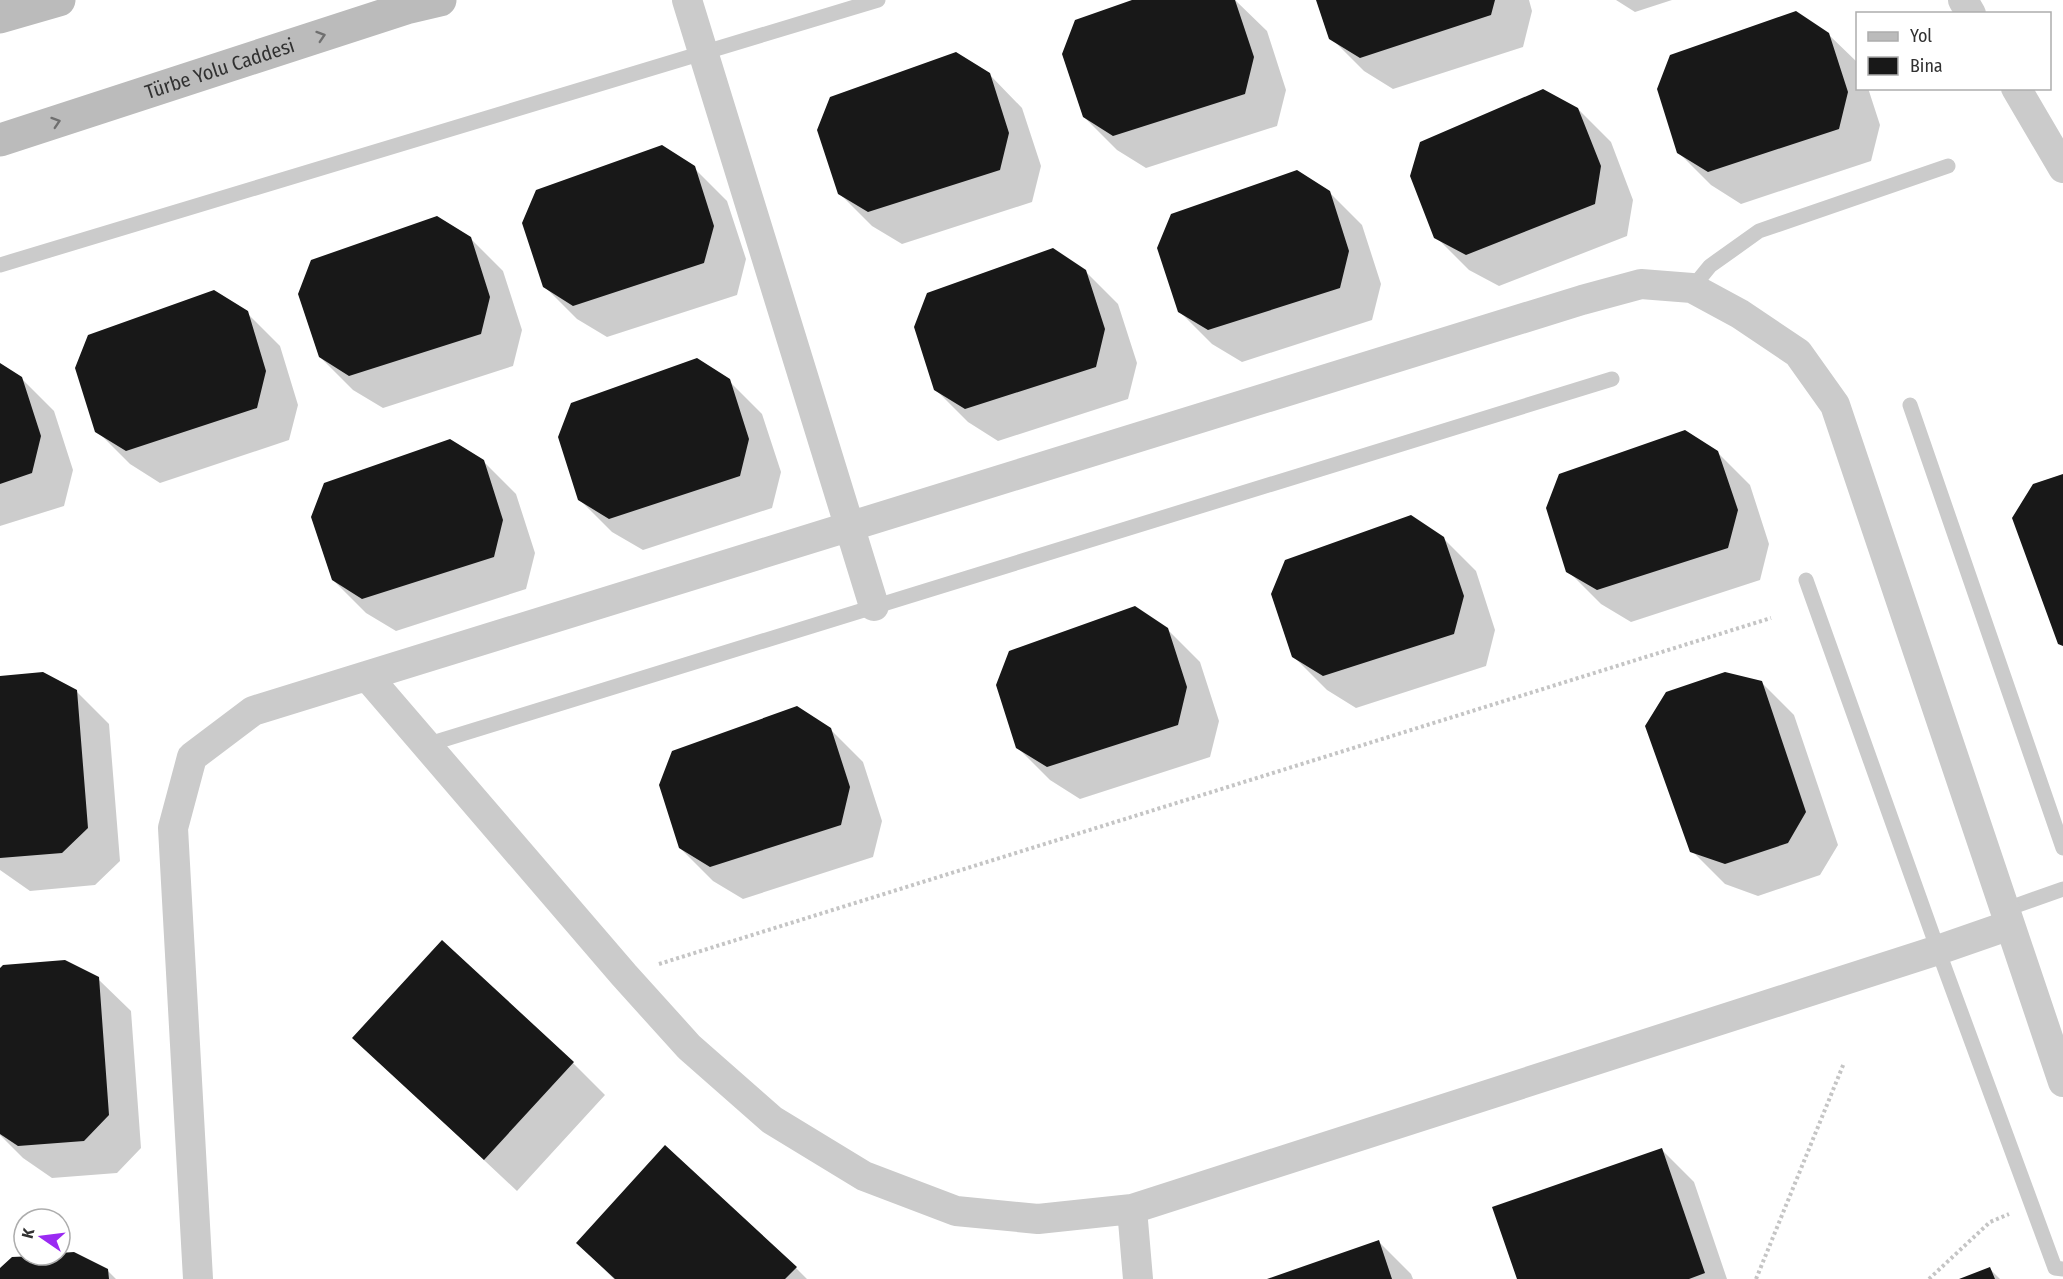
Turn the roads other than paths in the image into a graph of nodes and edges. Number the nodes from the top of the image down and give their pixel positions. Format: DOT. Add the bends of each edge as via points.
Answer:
graph roads {
  1 [pos="59,0"];
  2 [pos="440,0"];
  3 [pos="687,0"];
  4 [pos="878,0"];
  5 [pos="0,17"];
  6 [pos="704,53"];
  7 [pos="2017,90"];
  8 [pos="0,140"];
  9 [pos="1948,166"];
  10 [pos="2063,168"];
  11 [pos="0,265"];
  12 [pos="1692,288"];
  13 [pos="1612,379"];
  14 [pos="1910,405"];
  15 [pos="849,526"];
  16 [pos="1806,580"];
  17 [pos="874,606"];
  18 [pos="367,676"];
  19 [pos="426,745"];
  20 [pos="2063,848"];
  21 [pos="2063,889"];
  22 [pos="2007,918"];
  23 [pos="1938,950"];
  24 [pos="2063,1082"];
  25 [pos="1132,1209"];
  26 [pos="2063,1269"];
  27 [pos="198,1279"];
  28 [pos="1138,1279"];
  1 -- 5 [label="street"];
  8 -- 2 [label="street, Türbe Yolu Caddesi, one-way"];
  3 -- 6 [label="street"];
  4 -- 6 [label="lane"];
  6 -- 11 [label="lane"];
  6 -- 15 [label="street"];
  7 -- 10 [label="street"];
  9 -- 12 [label="lane" via="1759,231 1710,266"];
  12 -- 15 [label="street" via="1641,284 1582,300"];
  12 -- 22 [label="street" via="1798,353 1835,405"];
  13 -- 17 [label="lane"];
  14 -- 20 [label="lane"];
  15 -- 17 [label="street"];
  15 -- 18 [label="street"];
  16 -- 23 [label="lane"];
  17 -- 19 [label="lane"];
  18 -- 19 [label="street"];
  18 -- 27 [label="street" via="253,711 192,757 173,828"];
  19 -- 25 [label="street" via="689,1047 772,1120 864,1176 956,1211 1038,1219"];
  21 -- 22 [label="lane"];
  22 -- 23 [label="street"];
  22 -- 24 [label="street"];
  23 -- 25 [label="street"];
  23 -- 26 [label="lane" via="2055,1268"];
  25 -- 28 [label="street"];
}
